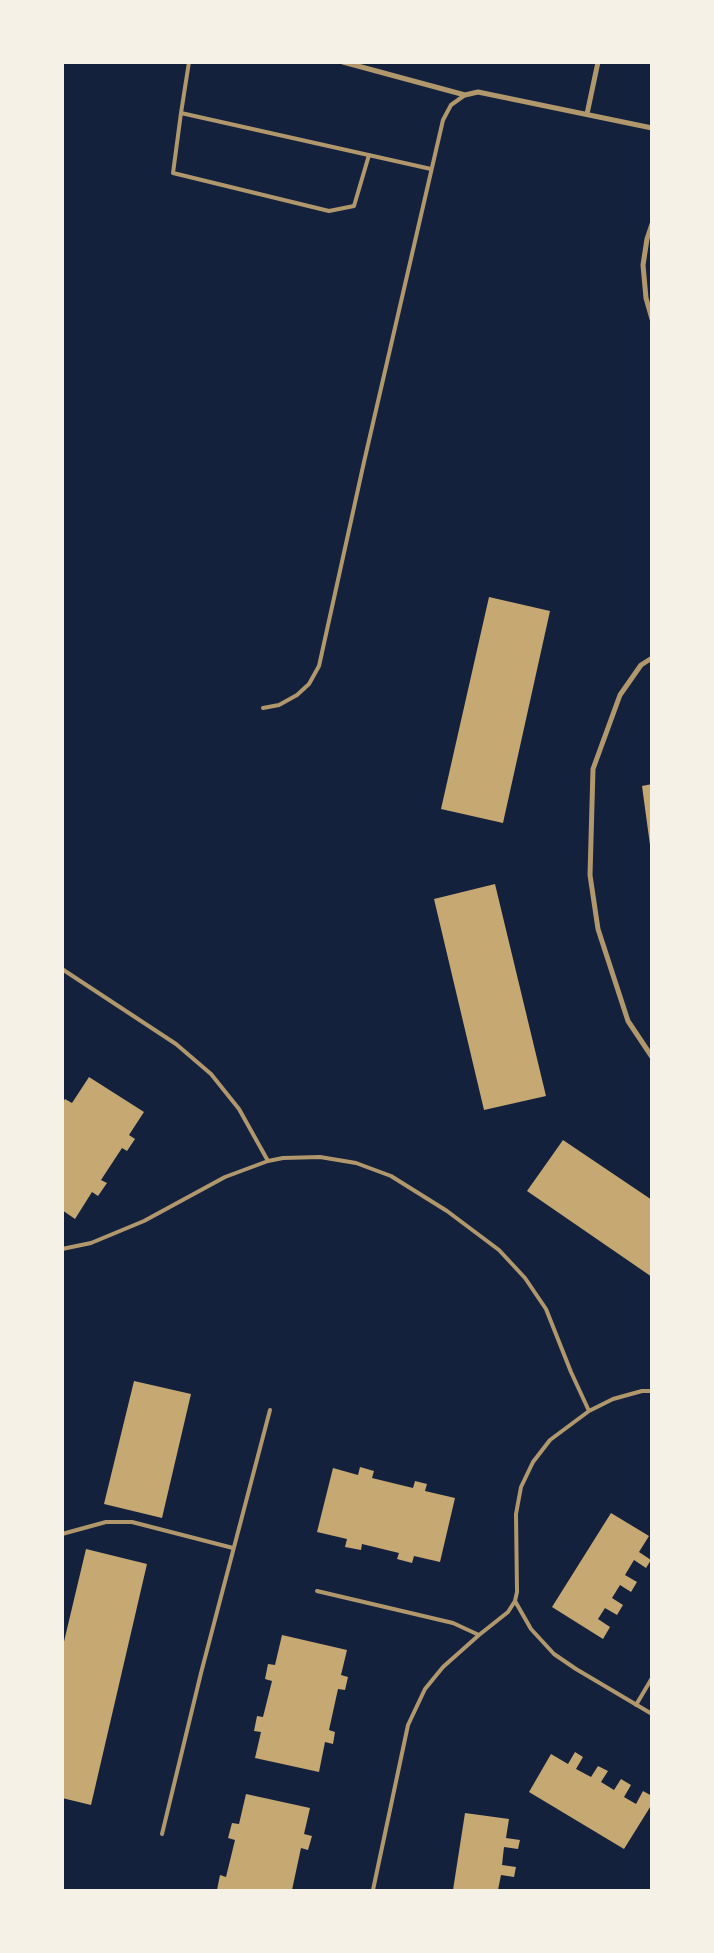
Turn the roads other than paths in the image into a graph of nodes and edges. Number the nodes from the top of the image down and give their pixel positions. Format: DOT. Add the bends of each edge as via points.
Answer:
graph roads {
  1 [pos="189,62"];
  2 [pos="343,62"];
  3 [pos="598,62"];
  4 [pos="465,95"];
  5 [pos="181,113"];
  6 [pos="587,114"];
  7 [pos="652,128"];
  8 [pos="369,155"];
  9 [pos="431,169"];
  10 [pos="652,224"];
  11 [pos="652,319"];
  12 [pos="652,658"];
  13 [pos="264,708"];
  14 [pos="62,968"];
  15 [pos="652,1057"];
  16 [pos="268,1161"];
  17 [pos="62,1249"];
  18 [pos="652,1391"];
  19 [pos="270,1410"];
  20 [pos="589,1410"];
  21 [pos="62,1534"];
  22 [pos="233,1548"];
  23 [pos="317,1591"];
  24 [pos="515,1601"];
  25 [pos="479,1636"];
  26 [pos="652,1678"];
  27 [pos="636,1705"];
  28 [pos="652,1714"];
  29 [pos="162,1834"];
  30 [pos="373,1890"];
  1 -- 5 [label="lane"];
  2 -- 4 [label="street"];
  3 -- 6 [label="street"];
  4 -- 6 [label="street" via="478,92"];
  4 -- 9 [label="lane" via="451,105 442,120"];
  5 -- 8 [label="lane"];
  5 -- 8 [label="lane" via="173,173 329,211 354,206"];
  6 -- 7 [label="street"];
  8 -- 9 [label="lane"];
  9 -- 13 [label="lane" via="319,666 309,684 297,695 279,705"];
  10 -- 11 [label="street" via="644,265 646,298"];
  12 -- 15 [label="street" via="641,665 620,695 593,769 590,875 598,929 628,1020"];
  14 -- 16 [label="lane" via="176,1044 210,1074 240,1109"];
  16 -- 17 [label="lane" via="225,1177 144,1221 91,1243"];
  16 -- 20 [label="lane" via="320,1157 356,1163 391,1176 447,1211 492,1245 524,1278 546,1309"];
  18 -- 20 [label="lane" via="613,1399"];
  19 -- 22 [label="lane"];
  20 -- 24 [label="lane" via="550,1440 533,1462 521,1487 516,1514"];
  21 -- 22 [label="lane" via="106,1522 132,1522"];
  22 -- 29 [label="lane"];
  23 -- 25 [label="lane" via="452,1623"];
  24 -- 25 [label="lane" via="508,1612"];
  24 -- 27 [label="lane" via="531,1629 554,1654"];
  25 -- 30 [label="lane" via="424,1689 408,1725"];
  26 -- 27 [label="lane"];
  27 -- 28 [label="lane"];
}
